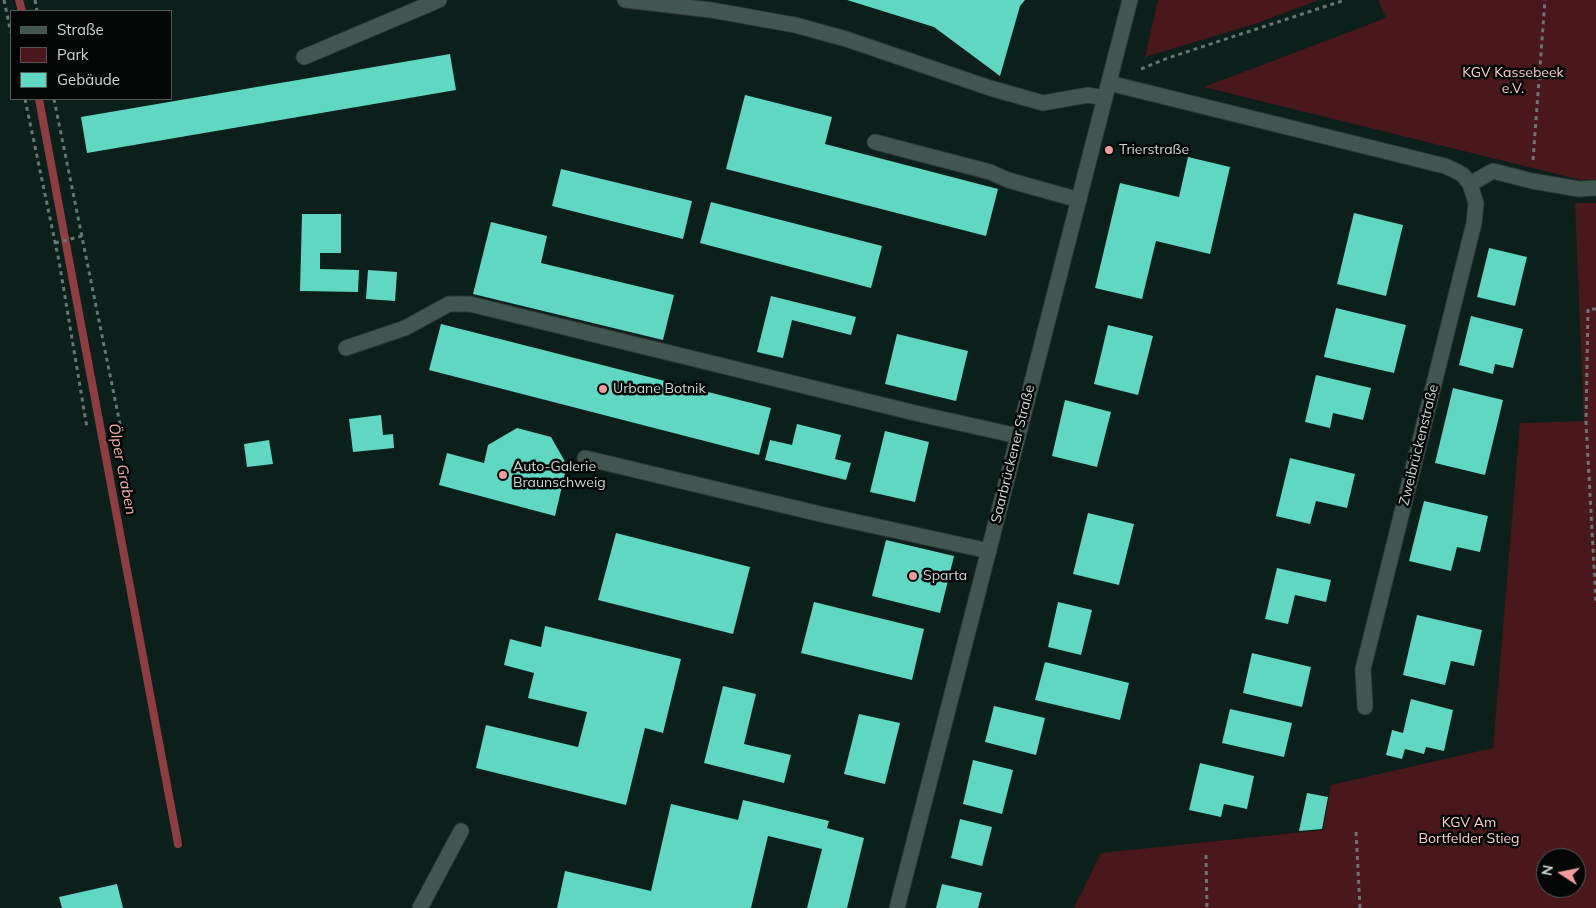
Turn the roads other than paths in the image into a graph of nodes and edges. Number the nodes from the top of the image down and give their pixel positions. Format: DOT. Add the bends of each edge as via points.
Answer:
graph roads {
  1 [pos="439,0"];
  2 [pos="625,0"];
  3 [pos="1130,0"];
  4 [pos="304,57"];
  5 [pos="1109,83"];
  6 [pos="1105,98"];
  7 [pos="875,142"];
  8 [pos="1470,184"];
  9 [pos="1596,188"];
  10 [pos="1079,200"];
  11 [pos="346,348"];
  12 [pos="1018,436"];
  13 [pos="585,458"];
  14 [pos="988,551"];
  15 [pos="1365,707"];
  16 [pos="462,831"];
  17 [pos="420,908"];
  18 [pos="897,908"];
  1 -- 4 [label="street"];
  2 -- 6 [label="street" via="711,10 794,26 846,39 1043,103 1088,95"];
  3 -- 5 [label="street, Saarbrückener Straße"];
  5 -- 6 [label="street, Saarbrückener Straße"];
  5 -- 8 [label="street" via="1445,166 1462,175"];
  6 -- 10 [label="street, Saarbrückener Straße"];
  7 -- 10 [label="street" via="990,172"];
  8 -- 9 [label="street" via="1492,171 1579,189"];
  8 -- 15 [label="street, Zweibrückenstraße" via="1476,203 1474,223 1363,669"];
  10 -- 12 [label="street, Saarbrückener Straße"];
  11 -- 12 [label="street" via="406,328 449,304 470,304"];
  12 -- 14 [label="street, Saarbrückener Straße"];
  13 -- 14 [label="street"];
  14 -- 18 [label="street, Saarbrückener Straße"];
  16 -- 17 [label="street"];
}
